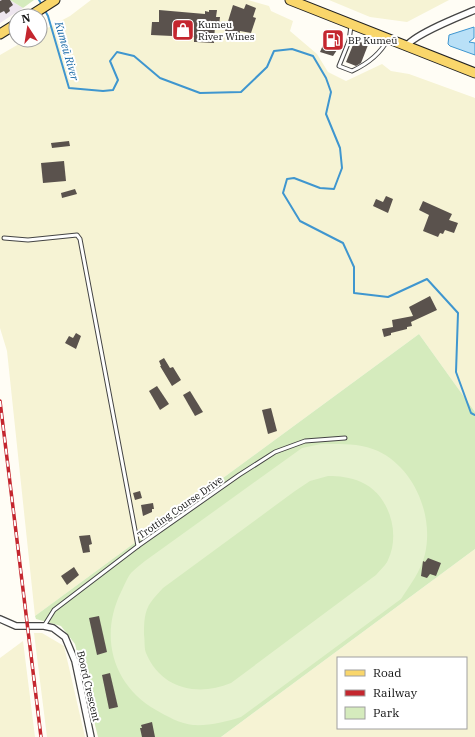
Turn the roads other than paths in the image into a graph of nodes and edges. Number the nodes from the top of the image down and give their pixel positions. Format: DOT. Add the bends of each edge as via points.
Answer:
graph roads {
  1 [pos="290,0"];
  2 [pos="53,1"];
  3 [pos="42,8"];
  4 [pos="475,10"];
  5 [pos="352,24"];
  6 [pos="388,38"];
  7 [pos="406,47"];
  8 [pos="475,73"];
  9 [pos="4,238"];
  10 [pos="345,438"];
  11 [pos="138,546"];
  12 [pos="0,619"];
  13 [pos="44,626"];
  14 [pos="91,737"];
  1 -- 5 [label="main road"];
  2 -- 3 [label="main road"];
  4 -- 7 [label="street" via="418,36"];
  5 -- 6 [label="main road"];
  5 -- 6 [label="lane" via="339,66 352,71 364,66"];
  6 -- 7 [label="main road"];
  7 -- 8 [label="main road"];
  9 -- 11 [label="lane" via="28,240 77,235 80,239"];
  10 -- 11 [label="lane, Trotting Course Drive" via="305,441 275,452"];
  11 -- 13 [label="lane, Trotting Course Drive" via="54,610"];
  12 -- 13 [label="street, Boord Crescent" via="16,626"];
  13 -- 14 [label="street, Boord Crescent" via="65,637 71,648"];
}
